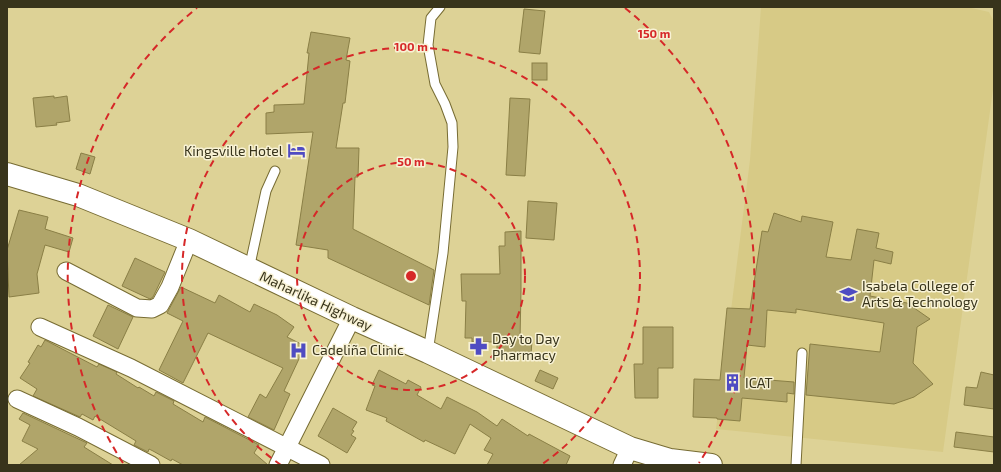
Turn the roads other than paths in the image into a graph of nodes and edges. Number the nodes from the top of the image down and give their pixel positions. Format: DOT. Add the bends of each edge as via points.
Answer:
graph roads {
  1 [pos="440,7"];
  2 [pos="275,171"];
  3 [pos="7,174"];
  4 [pos="189,240"];
  5 [pos="249,269"];
  6 [pos="66,271"];
  7 [pos="352,318"];
  8 [pos="40,328"];
  9 [pos="428,352"];
  10 [pos="802,353"];
  11 [pos="17,399"];
  12 [pos="287,448"];
  13 [pos="626,457"];
  14 [pos="151,465"];
  15 [pos="278,465"];
  16 [pos="321,465"];
  17 [pos="711,465"];
  18 [pos="796,465"];
  1 -- 9 [label="lane" via="431,18 428,45 434,84 452,123 453,147 443,253"];
  2 -- 5 [label="lane" via="266,191"];
  3 -- 4 [label="main road, Maharlika Highway" via="78,195"];
  4 -- 5 [label="main road, Maharlika Highway"];
  4 -- 6 [label="street" via="170,287 160,305 152,309 137,308"];
  5 -- 7 [label="main road, Maharlika Highway"];
  7 -- 9 [label="main road, Maharlika Highway"];
  7 -- 12 [label="street"];
  8 -- 12 [label="street" via="131,368"];
  9 -- 13 [label="main road, Maharlika Highway"];
  10 -- 18 [label="lane"];
  11 -- 14 [label="street"];
  12 -- 15 [label="street"];
  12 -- 16 [label="street"];
  13 -- 17 [label="main road, Maharlika Highway"];
}
